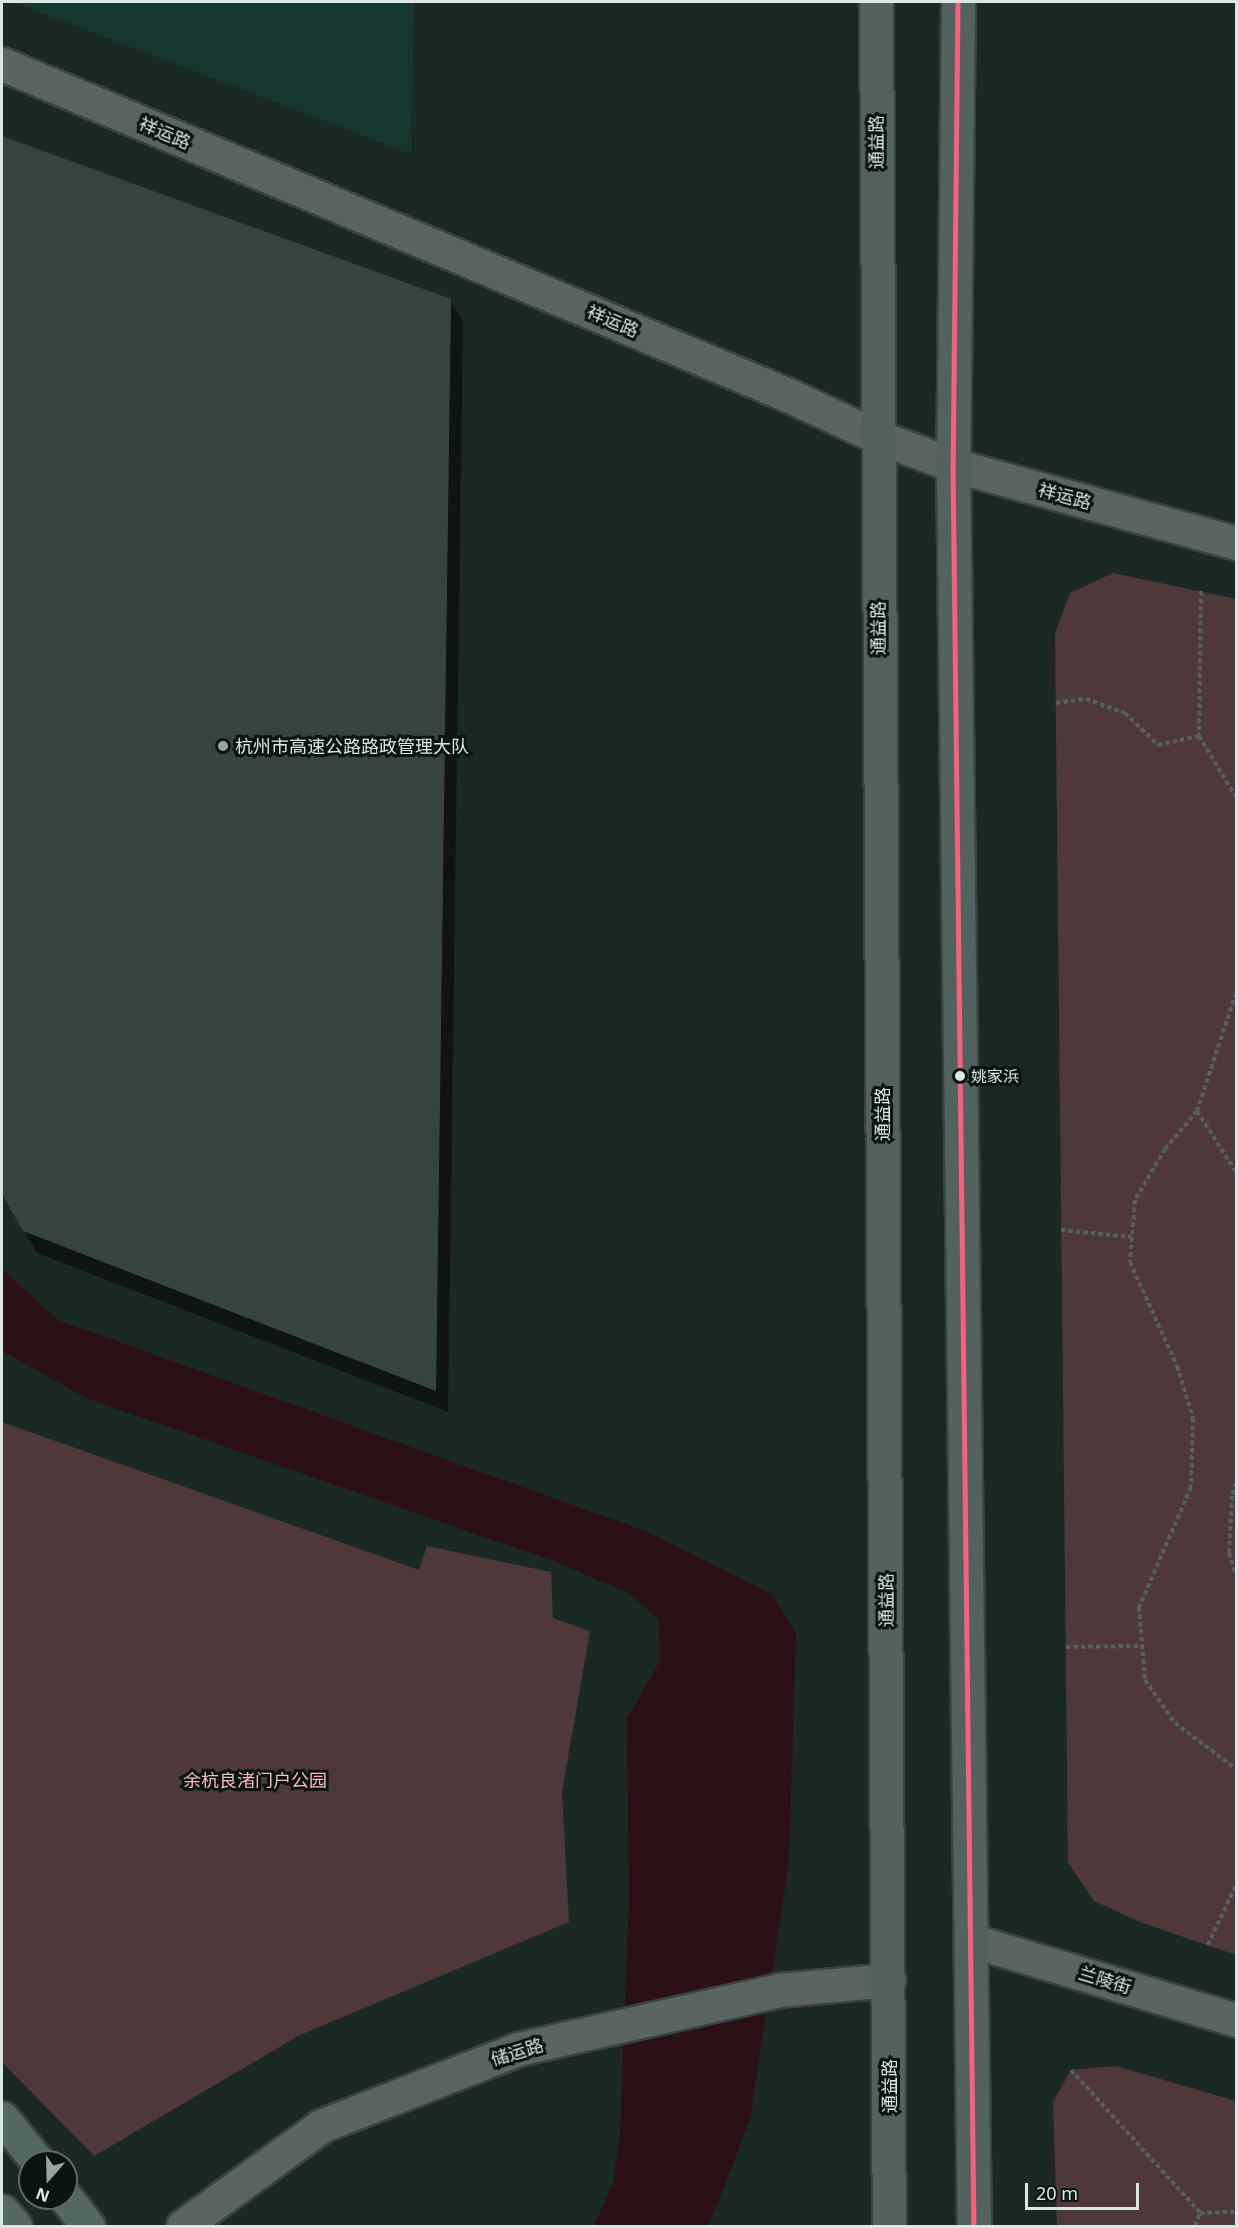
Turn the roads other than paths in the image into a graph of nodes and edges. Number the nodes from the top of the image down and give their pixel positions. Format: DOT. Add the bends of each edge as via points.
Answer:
graph roads {
  1 [pos="876,2"];
  2 [pos="958,2"];
  3 [pos="2,64"];
  4 [pos="876,436"];
  5 [pos="953,465"];
  6 [pos="1236,543"];
  7 [pos="973,1941"];
  8 [pos="889,1980"];
  9 [pos="1236,2020"];
  10 [pos="2,2118"];
  11 [pos="28,2150"];
  12 [pos="75,2210"];
  13 [pos="2,2211"];
  14 [pos="15,2226"];
  15 [pos="88,2226"];
  16 [pos="183,2226"];
  17 [pos="889,2226"];
  18 [pos="974,2226"];
  1 -- 4 [label="main road, 通益路"];
  2 -- 5 [label="main road"];
  3 -- 4 [label="street, 祥运路" via="788,395"];
  4 -- 5 [label="street, 祥运路"];
  4 -- 8 [label="main road, 通益路"];
  5 -- 6 [label="street, 祥运路"];
  5 -- 7 [label="main road"];
  7 -- 9 [label="street, 兰陵街"];
  7 -- 18 [label="main road"];
  8 -- 16 [label="street, 储运路" via="779,1990 518,2049 321,2126"];
  8 -- 17 [label="main road, 通益路"];
  10 -- 11 [label="highway"];
  12 -- 15 [label="highway"];
  13 -- 14 [label="highway"];
}
